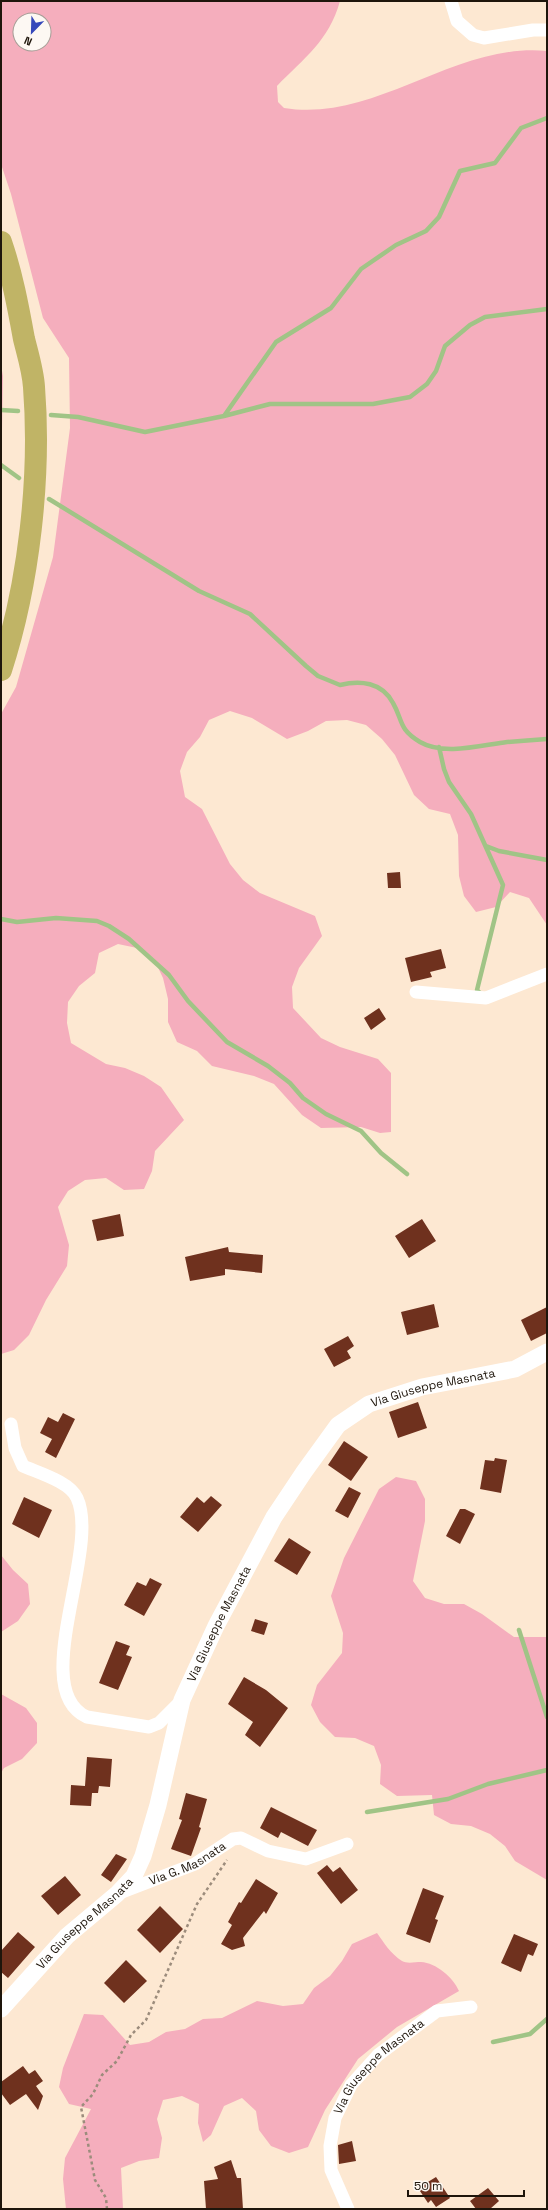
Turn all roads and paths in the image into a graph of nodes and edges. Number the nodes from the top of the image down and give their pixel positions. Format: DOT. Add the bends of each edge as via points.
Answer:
graph roads {
  1 [pos="451,1"];
  2 [pos="547,30"];
  3 [pos="1,242"];
  4 [pos="1,670"];
  5 [pos="547,974"];
  6 [pos="416,992"];
  7 [pos="547,1352"];
  8 [pos="11,1424"];
  9 [pos="182,1700"];
  10 [pos="241,1838"];
  11 [pos="347,1844"];
  12 [pos="117,1894"];
  13 [pos="471,2007"];
  14 [pos="1,2009"];
  15 [pos="107,2209"];
  16 [pos="348,2209"];
  1 -- 2 [label="street" via="457,21 473,35 484,38"];
  3 -- 4 [label="highway" via="11,272 34,386 35,431 30,536 12,635"];
  5 -- 6 [label="street" via="486,998"];
  7 -- 9 [label="street, Via Giuseppe Masnata" via="515,1368 422,1387 368,1404 338,1425 274,1517 219,1620"];
  8 -- 9 [label="street" via="15,1448 23,1466 60,1481 77,1497 82,1520 80,1558 64,1641 64,1681 71,1704 78,1713 87,1718 149,1727 159,1723"];
  9 -- 12 [label="street, Via Giuseppe Masnata" via="158,1805 143,1856 134,1876"];
  10 -- 11 [label="street, Via G. Masnata" via="268,1851 306,1859"];
  10 -- 12 [label="street, Via G. Masnata" via="233,1839 195,1864"];
  10 -- 15 [label="path" via="197,1904 146,2020 131,2035 117,2061 102,2075 93,2094 81,2107 95,2180 106,2198"];
  12 -- 14 [label="street, Via Giuseppe Masnata" via="67,1936"];
  13 -- 16 [label="street, Via Giuseppe Masnata" via="437,2011 378,2054 352,2085 335,2118 330,2146 331,2170"];
}
